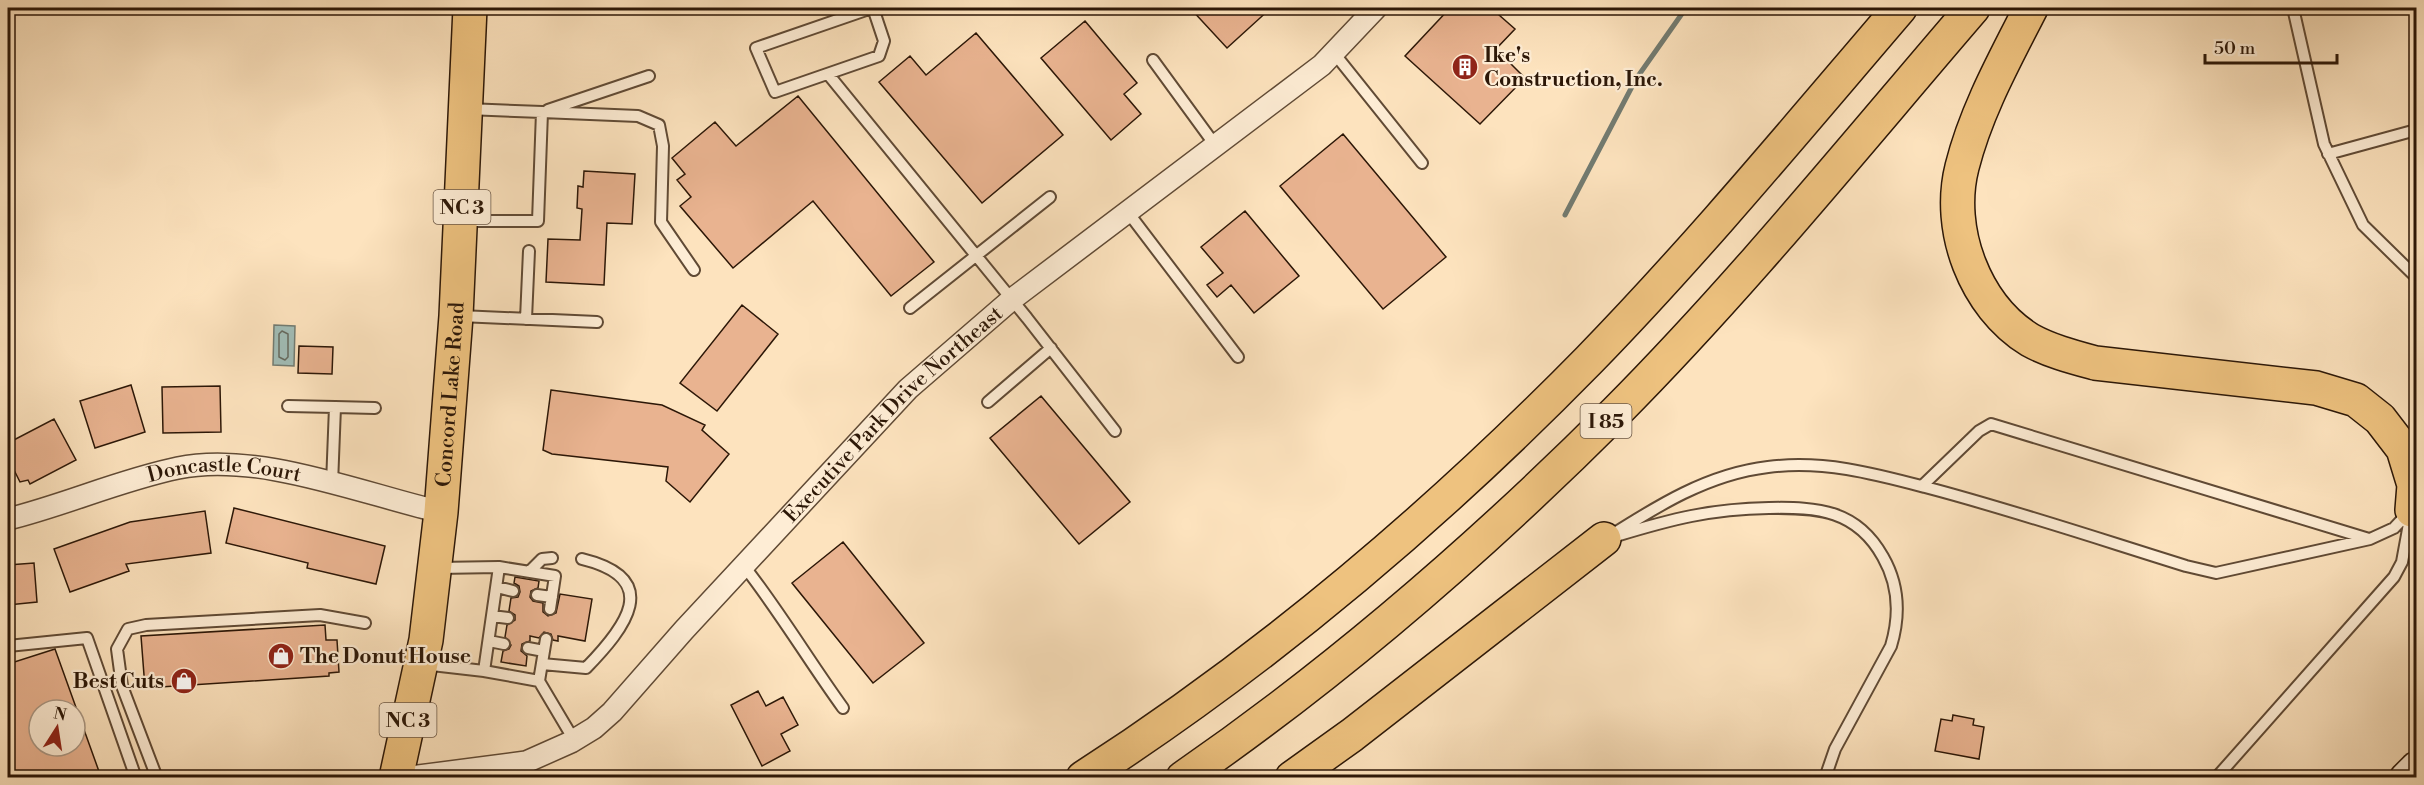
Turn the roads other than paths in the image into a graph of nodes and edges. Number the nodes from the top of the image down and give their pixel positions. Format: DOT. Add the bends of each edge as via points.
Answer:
graph roads {
  1 [pos="470,8"];
  2 [pos="873,8"];
  3 [pos="1377,8"];
  4 [pos="1900,8"];
  5 [pos="1973,8"];
  6 [pos="2031,8"];
  7 [pos="2293,8"];
  8 [pos="1334,53"];
  9 [pos="1153,60"];
  10 [pos="828,74"];
  11 [pos="649,76"];
  12 [pos="466,109"];
  13 [pos="542,112"];
  14 [pos="2416,130"];
  15 [pos="1215,145"];
  16 [pos="2328,154"];
  17 [pos="1422,163"];
  18 [pos="1050,197"];
  19 [pos="1127,211"];
  20 [pos="461,220"];
  21 [pos="529,250"];
  22 [pos="975,255"];
  23 [pos="694,270"];
  24 [pos="2416,277"];
  25 [pos="1011,300"];
  26 [pos="910,308"];
  27 [pos="456,316"];
  28 [pos="526,319"];
  29 [pos="597,322"];
  30 [pos="1051,348"];
  31 [pos="1238,357"];
  32 [pos="988,402"];
  33 [pos="288,406"];
  34 [pos="335,407"];
  35 [pos="375,408"];
  36 [pos="1115,431"];
  37 [pos="332,484"];
  38 [pos="1922,486"];
  39 [pos="2412,510"];
  40 [pos="441,513"];
  41 [pos="8,519"];
  42 [pos="1604,539"];
  43 [pos="2370,539"];
  44 [pos="552,558"];
  45 [pos="582,559"];
  46 [pos="744,566"];
  47 [pos="500,567"];
  48 [pos="435,568"];
  49 [pos="529,572"];
  50 [pos="496,587"];
  51 [pos="513,591"];
  52 [pos="537,595"];
  53 [pos="552,597"];
  54 [pos="550,609"];
  55 [pos="492,616"];
  56 [pos="508,618"];
  57 [pos="365,623"];
  58 [pos="546,639"];
  59 [pos="489,641"];
  60 [pos="504,644"];
  61 [pos="8,646"];
  62 [pos="528,648"];
  63 [pos="544,651"];
  64 [pos="421,663"];
  65 [pos="542,664"];
  66 [pos="484,671"];
  67 [pos="539,681"];
  68 [pos="843,708"];
  69 [pos="574,740"];
  70 [pos="2416,767"];
  71 [pos="136,777"];
  72 [pos="157,777"];
  73 [pos="396,777"];
  74 [pos="403,777"];
  75 [pos="1083,777"];
  76 [pos="1183,777"];
  77 [pos="1292,777"];
  78 [pos="1825,777"];
  79 [pos="2216,777"];
  80 [pos="2405,777"];
  1 -- 12 [label="main road, Concord Lake Road / NC 3"];
  2 -- 10 [label="lane" via="884,41 879,56"];
  2 -- 10 [label="lane" via="756,48 775,92"];
  3 -- 8 [label="street, Executive Park Drive Northeast"];
  4 -- 75 [label="main road, I 85" via="1667,276 1508,441 1265,648 1190,705"];
  5 -- 76 [label="main road, I 85" via="1768,246 1608,419 1486,536 1397,612 1287,701"];
  6 -- 39 [label="main road" via="1982,110 1962,168 1960,232 1982,290 2004,318 2030,340 2095,363 2306,387 2355,400 2380,419 2403,449 2414,485"];
  7 -- 16 [label="lane"];
  8 -- 15 [label="street, Executive Park Drive Northeast"];
  8 -- 17 [label="lane"];
  9 -- 15 [label="lane"];
  10 -- 22 [label="lane"];
  11 -- 13 [label="lane"];
  12 -- 13 [label="lane"];
  12 -- 20 [label="main road, Concord Lake Road / NC 3"];
  13 -- 20 [label="lane" via="537,221"];
  13 -- 23 [label="lane" via="638,116 659,125 663,146 662,222"];
  14 -- 16 [label="lane"];
  15 -- 19 [label="street, Executive Park Drive Northeast"];
  16 -- 24 [label="lane" via="2363,225"];
  18 -- 22 [label="lane"];
  19 -- 25 [label="street, Executive Park Drive Northeast"];
  19 -- 31 [label="lane"];
  20 -- 27 [label="main road, Concord Lake Road / NC 3"];
  21 -- 28 [label="lane"];
  22 -- 25 [label="lane"];
  22 -- 26 [label="lane"];
  25 -- 30 [label="lane"];
  25 -- 46 [label="street, Executive Park Drive Northeast" via="908,390"];
  27 -- 28 [label="lane"];
  27 -- 40 [label="main road, Concord Lake Road / NC 3"];
  28 -- 29 [label="lane"];
  30 -- 32 [label="lane"];
  30 -- 36 [label="lane"];
  33 -- 34 [label="lane"];
  34 -- 35 [label="lane"];
  34 -- 37 [label="lane"];
  37 -- 40 [label="street, Doncastle Court"];
  37 -- 41 [label="street, Doncastle Court" via="254,466 179,468"];
  38 -- 42 [label="lane" via="1871,472 1816,464 1767,467 1721,477 1665,501"];
  38 -- 43 [label="lane" via="2216,573"];
  38 -- 43 [label="lane" via="1991,424"];
  39 -- 43 [label="lane" via="2394,528"];
  39 -- 79 [label="lane" via="2402,561 2394,577"];
  40 -- 48 [label="main road, Concord Lake Road / NC 3"];
  42 -- 77 [label="main road"];
  42 -- 78 [label="lane" via="1700,512 1810,507 1853,522 1875,543 1894,584 1898,609 1895,632 1835,749"];
  44 -- 49 [label="lane" via="542,559"];
  45 -- 65 [label="lane" via="605,565 620,574 628,586 630,599 623,624 586,668"];
  46 -- 68 [label="lane"];
  46 -- 69 [label="street, Executive Park Drive Northeast" via="612,712"];
  47 -- 48 [label="lane"];
  47 -- 49 [label="lane"];
  47 -- 50 [label="lane"];
  48 -- 64 [label="main road, Concord Lake Road / NC 3"];
  49 -- 53 [label="lane" via="555,576"];
  50 -- 51 [label="lane"];
  50 -- 55 [label="lane"];
  52 -- 53 [label="lane"];
  53 -- 54 [label="lane"];
  55 -- 56 [label="lane"];
  55 -- 59 [label="lane"];
  57 -- 72 [label="lane" via="320,615 128,629 117,649 122,686"];
  58 -- 63 [label="lane"];
  59 -- 60 [label="lane"];
  59 -- 66 [label="lane"];
  61 -- 71 [label="lane" via="87,638"];
  62 -- 63 [label="lane"];
  63 -- 65 [label="lane"];
  64 -- 66 [label="lane"];
  64 -- 73 [label="main road, Concord Lake Road / NC 3"];
  65 -- 67 [label="lane"];
  66 -- 67 [label="lane"];
  67 -- 69 [label="lane"];
  69 -- 74 [label="street, Executive Park Drive Northeast" via="526,762"];
  70 -- 80 [label="main road"];
}
